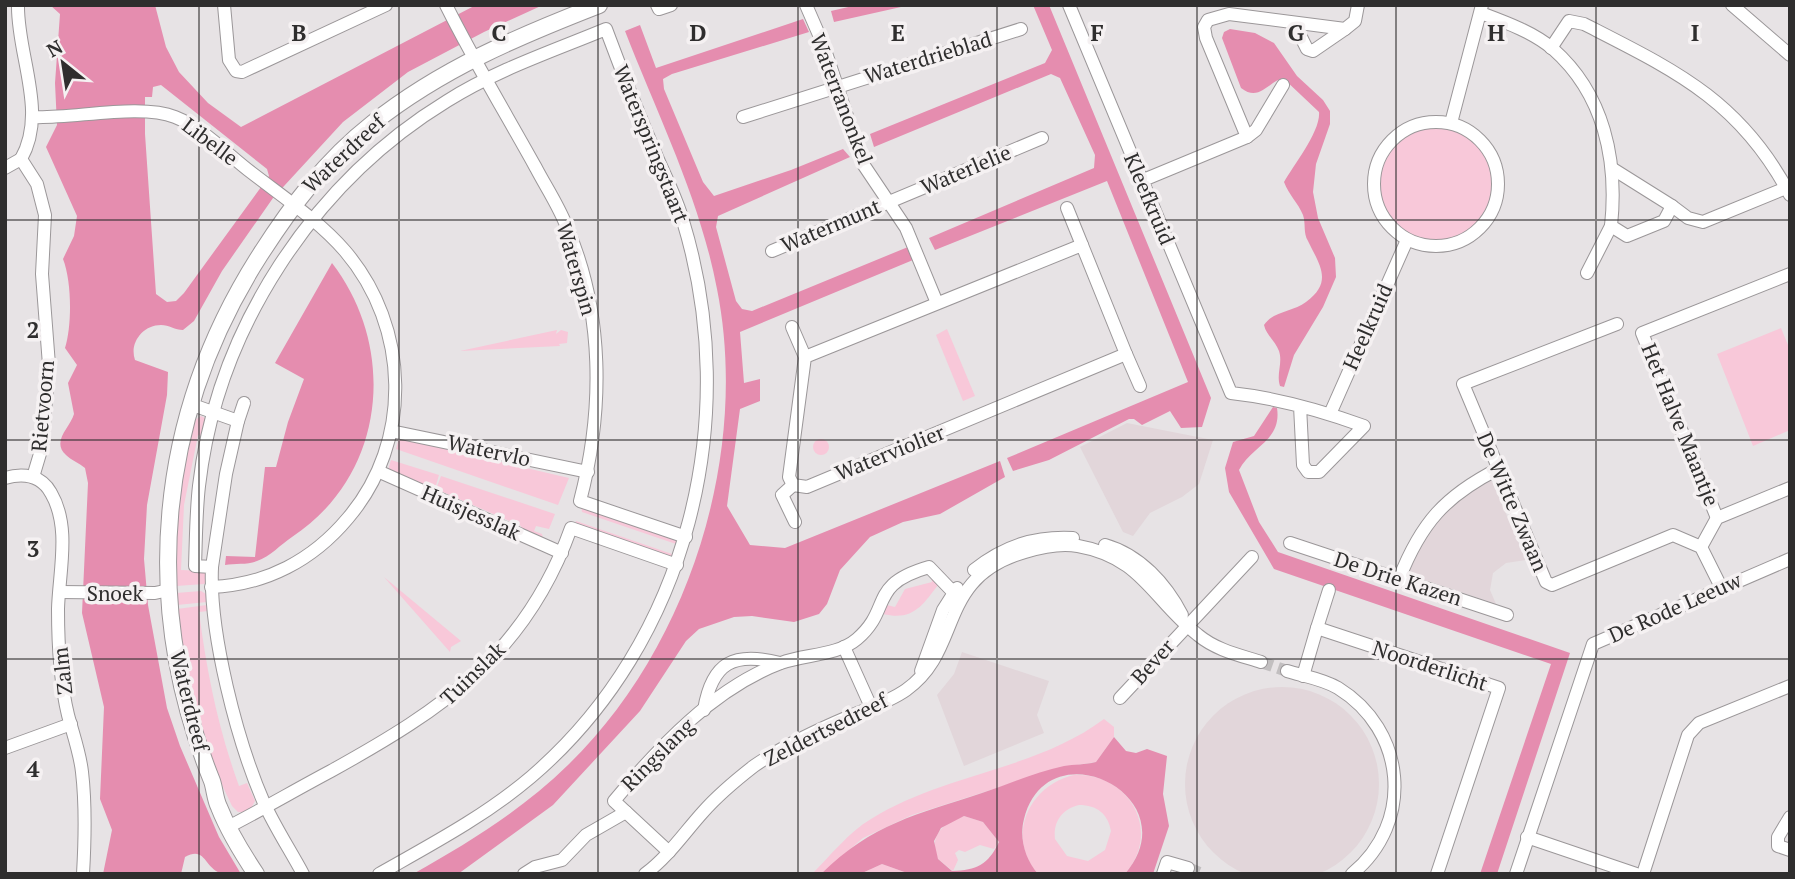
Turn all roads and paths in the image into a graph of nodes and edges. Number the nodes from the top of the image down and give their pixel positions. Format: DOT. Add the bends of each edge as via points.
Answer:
graph roads {
  1 [pos="18,5"];
  2 [pos="225,5"];
  3 [pos="386,5"];
  4 [pos="599,5"];
  5 [pos="657,5"];
  6 [pos="671,5"];
  7 [pos="806,5"];
  8 [pos="1069,5"];
  9 [pos="1358,5"];
  10 [pos="1732,5"];
  11 [pos="448,9"];
  12 [pos="1481,9"];
  13 [pos="1294,23"];
  14 [pos="606,29"];
  15 [pos="1021,29"];
  16 [pos="1345,29"];
  17 [pos="1551,48"];
  18 [pos="1788,48"];
  19 [pos="470,51"];
  20 [pos="487,78"];
  21 [pos="1283,85"];
  22 [pos="836,87"];
  23 [pos="33,117"];
  24 [pos="743,117"];
  25 [pos="1451,123"];
  26 [pos="1247,137"];
  27 [pos="1042,138"];
  28 [pos="22,159"];
  29 [pos="5,168"];
  30 [pos="1614,169"];
  31 [pos="1141,181"];
  32 [pos="1788,191"];
  33 [pos="286,200"];
  34 [pos="891,201"];
  35 [pos="1672,206"];
  36 [pos="1067,208"];
  37 [pos="312,220"];
  38 [pos="1611,226"];
  39 [pos="1407,240"];
  40 [pos="1082,245"];
  41 [pos="772,251"];
  42 [pos="1587,273"];
  43 [pos="1790,274"];
  44 [pos="937,303"];
  45 [pos="1617,324"];
  46 [pos="792,327"];
  47 [pos="1126,354"];
  48 [pos="804,357"];
  49 [pos="1140,386"];
  50 [pos="244,402"];
  51 [pos="190,404"];
  52 [pos="1300,406"];
  53 [pos="215,412"];
  54 [pos="1330,414"];
  55 [pos="238,421"];
  56 [pos="391,431"];
  57 [pos="1498,469"];
  58 [pos="588,471"];
  59 [pos="380,472"];
  60 [pos="33,477"];
  61 [pos="5,478"];
  62 [pos="793,485"];
  63 [pos="1790,488"];
  64 [pos="1717,518"];
  65 [pos="795,522"];
  66 [pos="1290,542"];
  67 [pos="1704,542"];
  68 [pos="684,543"];
  69 [pos="562,553"];
  70 [pos="1252,557"];
  71 [pos="1790,559"];
  72 [pos="677,565"];
  73 [pos="212,566"];
  74 [pos="1399,579"];
  75 [pos="211,587"];
  76 [pos="1721,587"];
  77 [pos="1329,590"];
  78 [pos="60,592"];
  79 [pos="162,592"];
  80 [pos="953,592"];
  81 [pos="1507,615"];
  82 [pos="1187,625"];
  83 [pos="1317,628"];
  84 [pos="844,647"];
  85 [pos="1261,662"];
  86 [pos="780,663"];
  87 [pos="1287,671"];
  88 [pos="920,676"];
  89 [pos="1303,676"];
  90 [pos="1790,686"];
  91 [pos="1120,698"];
  92 [pos="872,707"];
  93 [pos="704,710"];
  94 [pos="71,724"];
  95 [pos="5,748"];
  96 [pos="266,806"];
  97 [pos="626,813"];
  98 [pos="1790,817"];
  99 [pos="233,824"];
  100 [pos="1527,837"];
  101 [pos="1790,850"];
  102 [pos="669,852"];
  103 [pos="1184,867"];
  104 [pos="83,874"];
  105 [pos="256,874"];
  106 [pos="268,874"];
  107 [pos="303,874"];
  108 [pos="379,874"];
  109 [pos="524,874"];
  110 [pos="645,874"];
  111 [pos="1163,874"];
  112 [pos="1352,874"];
  113 [pos="1437,874"];
  114 [pos="1516,874"];
  115 [pos="1636,874"];
  116 [pos="1643,874"];
  1 -- 23 [label="street"];
  2 -- 3 [label="street" via="229,60 242,72"];
  4 -- 19 [label="street, Waterdreef"];
  5 -- 6 [label="street" via="659,9"];
  7 -- 22 [label="street, Waterranonkel"];
  8 -- 31 [label="street, Kleefkruid"];
  9 -- 16 [label="street" via="1355,21"];
  10 -- 18 [label="street"];
  11 -- 19 [label="street, Waterspin"];
  12 -- 17 [label="street"];
  12 -- 25 [label="street"];
  13 -- 16 [label="street"];
  13 -- 16 [label="street" via="1309,50 1316,50"];
  13 -- 26 [label="street" via="1229,14 1216,16 1204,27"];
  14 -- 20 [label="street, Waterdreef"];
  14 -- 68 [label="street, Waterspringstaart" via="683,220 702,304 708,392 694,510"];
  15 -- 22 [label="street, Waterdrieblad"];
  17 -- 30 [label="street" via="1594,101"];
  17 -- 32 [label="street" via="1569,21 1584,24 1679,73 1759,144"];
  19 -- 20 [label="street, Waterspin"];
  19 -- 33 [label="street, Waterdreef" via="372,124"];
  20 -- 37 [label="street, Waterdreef" via="401,132"];
  20 -- 58 [label="street, Waterspin" via="567,226 586,288 596,349 598,404"];
  21 -- 26 [label="street" via="1256,131"];
  22 -- 24 [label="street, Waterdrieblad"];
  22 -- 34 [label="street, Waterranonkel" via="863,164"];
  23 -- 28 [label="street"];
  23 -- 33 [label="street, Libelle" via="156,111 176,117"];
  25 -- 39 [label="street" via="1414,125 1393,138 1379,158 1373,181 1376,204 1388,225"];
  25 -- 39 [label="street" via="1477,136 1492,156 1498,180 1495,203 1483,224 1465,239 1430,246"];
  26 -- 31 [label="street"];
  27 -- 34 [label="street, Waterlelie"];
  28 -- 29 [label="street"];
  28 -- 60 [label="street, Rietvoorn" via="44,204 42,274 49,365 42,447"];
  30 -- 35 [label="street"];
  30 -- 38 [label="street"];
  31 -- 52 [label="street, Kleefkruid" via="1231,393"];
  32 -- 35 [label="street" via="1703,222"];
  33 -- 37 [label="street, Libelle"];
  33 -- 51 [label="street, Waterdreef" via="232,298"];
  34 -- 41 [label="street, Watermunt"];
  34 -- 44 [label="street, Waterranonkel"];
  35 -- 38 [label="street" via="1664,221 1627,236"];
  36 -- 40 [label="street"];
  37 -- 53 [label="street, Waterdreef" via="257,304 232,358"];
  37 -- 56 [label="street, Libelle" via="355,264 386,322 396,378"];
  38 -- 42 [label="street"];
  39 -- 54 [label="street, Heelkruid"];
  40 -- 44 [label="street"];
  40 -- 47 [label="street"];
  43 -- 64 [label="street, Het Halve Maantje" via="1642,333"];
  44 -- 48 [label="street"];
  45 -- 57 [label="street, De Witte Zwaan" via="1463,384"];
  46 -- 48 [label="street"];
  47 -- 49 [label="street"];
  47 -- 62 [label="street, Waterviolier" via="807,487"];
  48 -- 62 [label="street" via="789,477"];
  50 -- 55 [label="street, Waterdreef"];
  51 -- 53 [label="street"];
  51 -- 79 [label="street, Waterdreef" via="171,493"];
  52 -- 54 [label="street"];
  52 -- 54 [label="street" via="1303,465 1308,472 1319,472 1364,426"];
  53 -- 55 [label="street"];
  53 -- 73 [label="street, Waterdreef" via="199,486 195,566"];
  55 -- 73 [label="street, Waterdreef"];
  56 -- 58 [label="street, Watervlo"];
  56 -- 59 [label="street, Libelle"];
  57 -- 67 [label="street, De Witte Zwaan" via="1546,582 1552,584 1673,535"];
  57 -- 74 [label="street" via="1466,486 1437,510 1421,531"];
  58 -- 68 [label="street, Waterspin" via="580,501"];
  59 -- 69 [label="street, Huisjesslak"];
  59 -- 75 [label="street, Libelle" via="365,499 309,556 280,572 231,587"];
  60 -- 61 [label="street"];
  60 -- 78 [label="street, Zalm" via="50,491 59,512"];
  62 -- 65 [label="street" via="782,495"];
  63 -- 64 [label="street"];
  64 -- 67 [label="street"];
  66 -- 74 [label="street, De Drie Kazen"];
  67 -- 76 [label="street"];
  68 -- 72 [label="street, Waterspringstaart"];
  69 -- 72 [label="street, Tuinslak" via="571,528"];
  69 -- 96 [label="street, Tuinslak" via="533,608 471,680 427,716"];
  70 -- 82 [label="street"];
  71 -- 76 [label="street, De Rode Leeuw"];
  72 -- 108 [label="street, Waterspringstaart" via="642,640 616,681 561,748 497,804"];
  73 -- 75 [label="street, Waterdreef"];
  74 -- 81 [label="street, De Drie Kazen"];
  75 -- 96 [label="street, Waterdreef" via="236,718"];
  76 -- 100 [label="street, De Rode Leeuw" via="1593,644"];
  77 -- 83 [label="street"];
  78 -- 79 [label="street, Snoek"];
  78 -- 94 [label="street, Zalm" via="60,658"];
  79 -- 99 [label="street, Waterdreef" via="183,693 218,805"];
  80 -- 82 [label="street, Zeldertsedreef" via="989,558 1010,546 1054,537 1081,538 1112,547 1155,575"];
  80 -- 84 [label="street" via="929,567 897,578 858,638"];
  80 -- 88 [label="street, Zeldertsedreef"];
  82 -- 85 [label="street, Zeldertsedreef" via="1206,641"];
  82 -- 88 [label="street, Zeldertsedreef" via="1142,576 1109,555 1077,546 1033,549 1010,556 977,578 960,597 934,660"];
  82 -- 91 [label="street, Bever"];
  83 -- 89 [label="street"];
  83 -- 113 [label="street, Noorderlicht" via="1499,688"];
  84 -- 86 [label="street, Ringslang"];
  84 -- 92 [label="street"];
  86 -- 93 [label="street, Ringslang"];
  86 -- 93 [label="street, Ringslang" via="750,657 722,667 713,677"];
  87 -- 89 [label="street"];
  88 -- 92 [label="street, Zeldertsedreef" via="906,690"];
  89 -- 112 [label="street" via="1328,683 1357,702 1391,753 1396,791 1391,819 1376,849"];
  90 -- 116 [label="street" via="1699,723 1688,735"];
  92 -- 102 [label="street, Zeldertsedreef" via="813,732 755,766 704,810"];
  93 -- 97 [label="street, Ringslang" via="672,736 614,801"];
  94 -- 95 [label="street"];
  94 -- 104 [label="street, Zalm" via="82,772"];
  96 -- 99 [label="street, Tuinslak"];
  96 -- 107 [label="street, Waterdreef"];
  97 -- 102 [label="street"];
  97 -- 109 [label="street" via="586,835 562,860"];
  98 -- 101 [label="street" via="1778,846"];
  99 -- 105 [label="street, Waterdreef"];
  99 -- 106 [label="street, Waterdreef"];
  100 -- 114 [label="street, De Rode Leeuw"];
  100 -- 115 [label="street"];
  102 -- 110 [label="street, Zeldertsedreef"];
  103 -- 111 [label="street" via="1167,862"];
}
